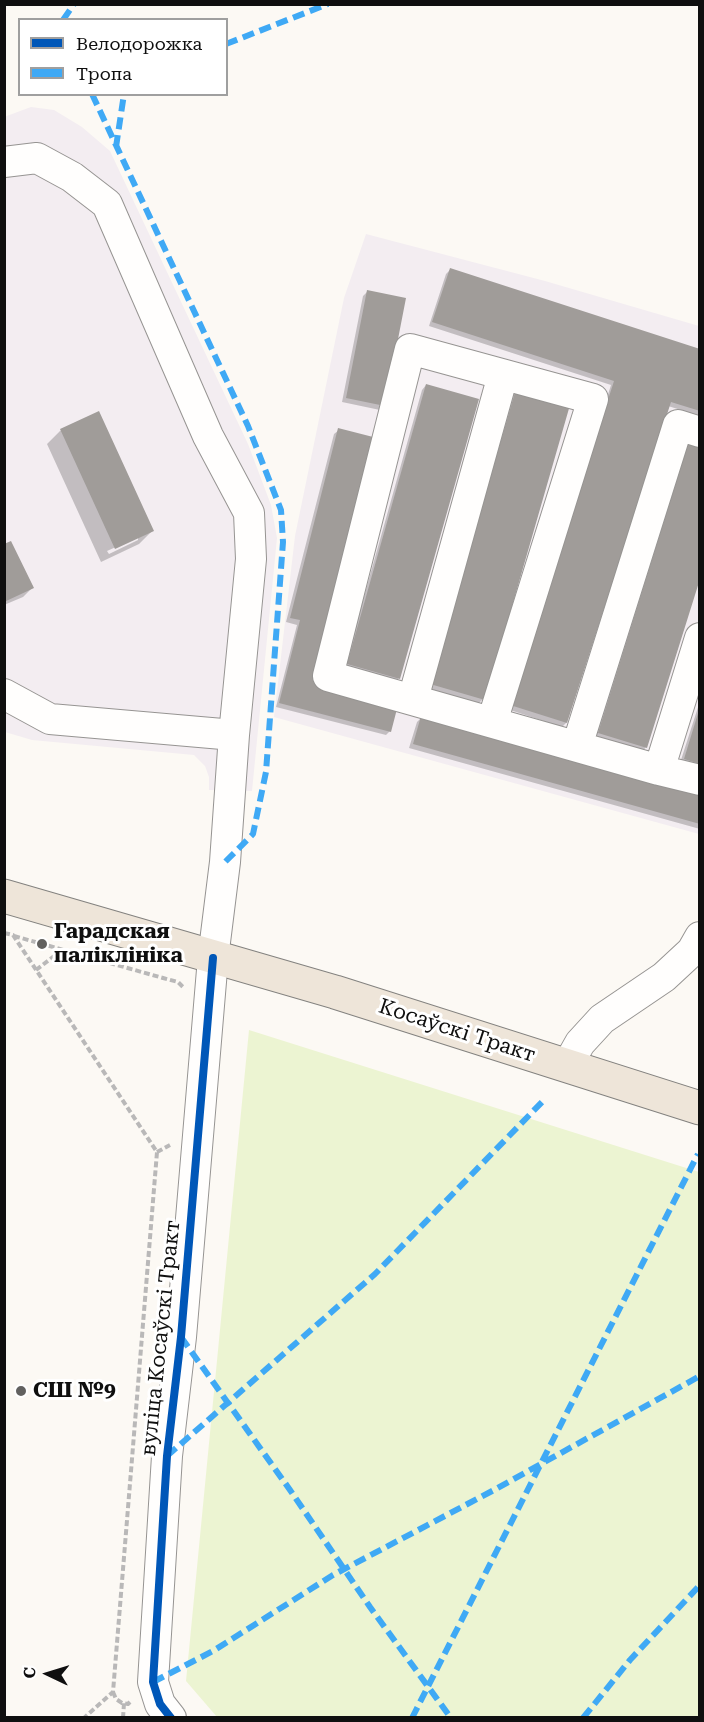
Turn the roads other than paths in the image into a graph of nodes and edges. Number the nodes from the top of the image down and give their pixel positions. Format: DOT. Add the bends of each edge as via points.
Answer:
graph roads {
  1 [pos="4,162"];
  2 [pos="503,375"];
  3 [pos="699,432"];
  4 [pos="699,638"];
  5 [pos="4,694"];
  6 [pos="413,699"];
  7 [pos="492,722"];
  8 [pos="234,735"];
  9 [pos="577,746"];
  10 [pos="659,770"];
  11 [pos="699,780"];
  12 [pos="4,896"];
  13 [pos="699,937"];
  14 [pos="213,958"];
  15 [pos="567,1066"];
  16 [pos="699,1108"];
  17 [pos="171,1718"];
  1 -- 8 [label="street, вуліца Косаўскі Тракт" via="37,158 72,177 107,204 208,436 249,513 251,559"];
  2 -- 6 [label="street"];
  2 -- 6 [label="street" via="410,349 328,676"];
  2 -- 7 [label="street" via="593,399"];
  3 -- 9 [label="street" via="678,425"];
  4 -- 10 [label="street"];
  5 -- 8 [label="street" via="50,719"];
  6 -- 7 [label="street"];
  7 -- 9 [label="street"];
  8 -- 14 [label="street, вуліца Косаўскі Тракт"];
  9 -- 10 [label="street"];
  10 -- 11 [label="street"];
  12 -- 14 [label="main road"];
  13 -- 15 [label="street" via="692,951 664,977 603,1019 580,1043"];
  14 -- 15 [label="main road, Косаўскі Тракт"];
  14 -- 17 [label="street, вуліца Косаўскі Тракт" via="181,1337 166,1456 153,1682 160,1704"];
  15 -- 16 [label="main road, Косаўскі Тракт"];
}
